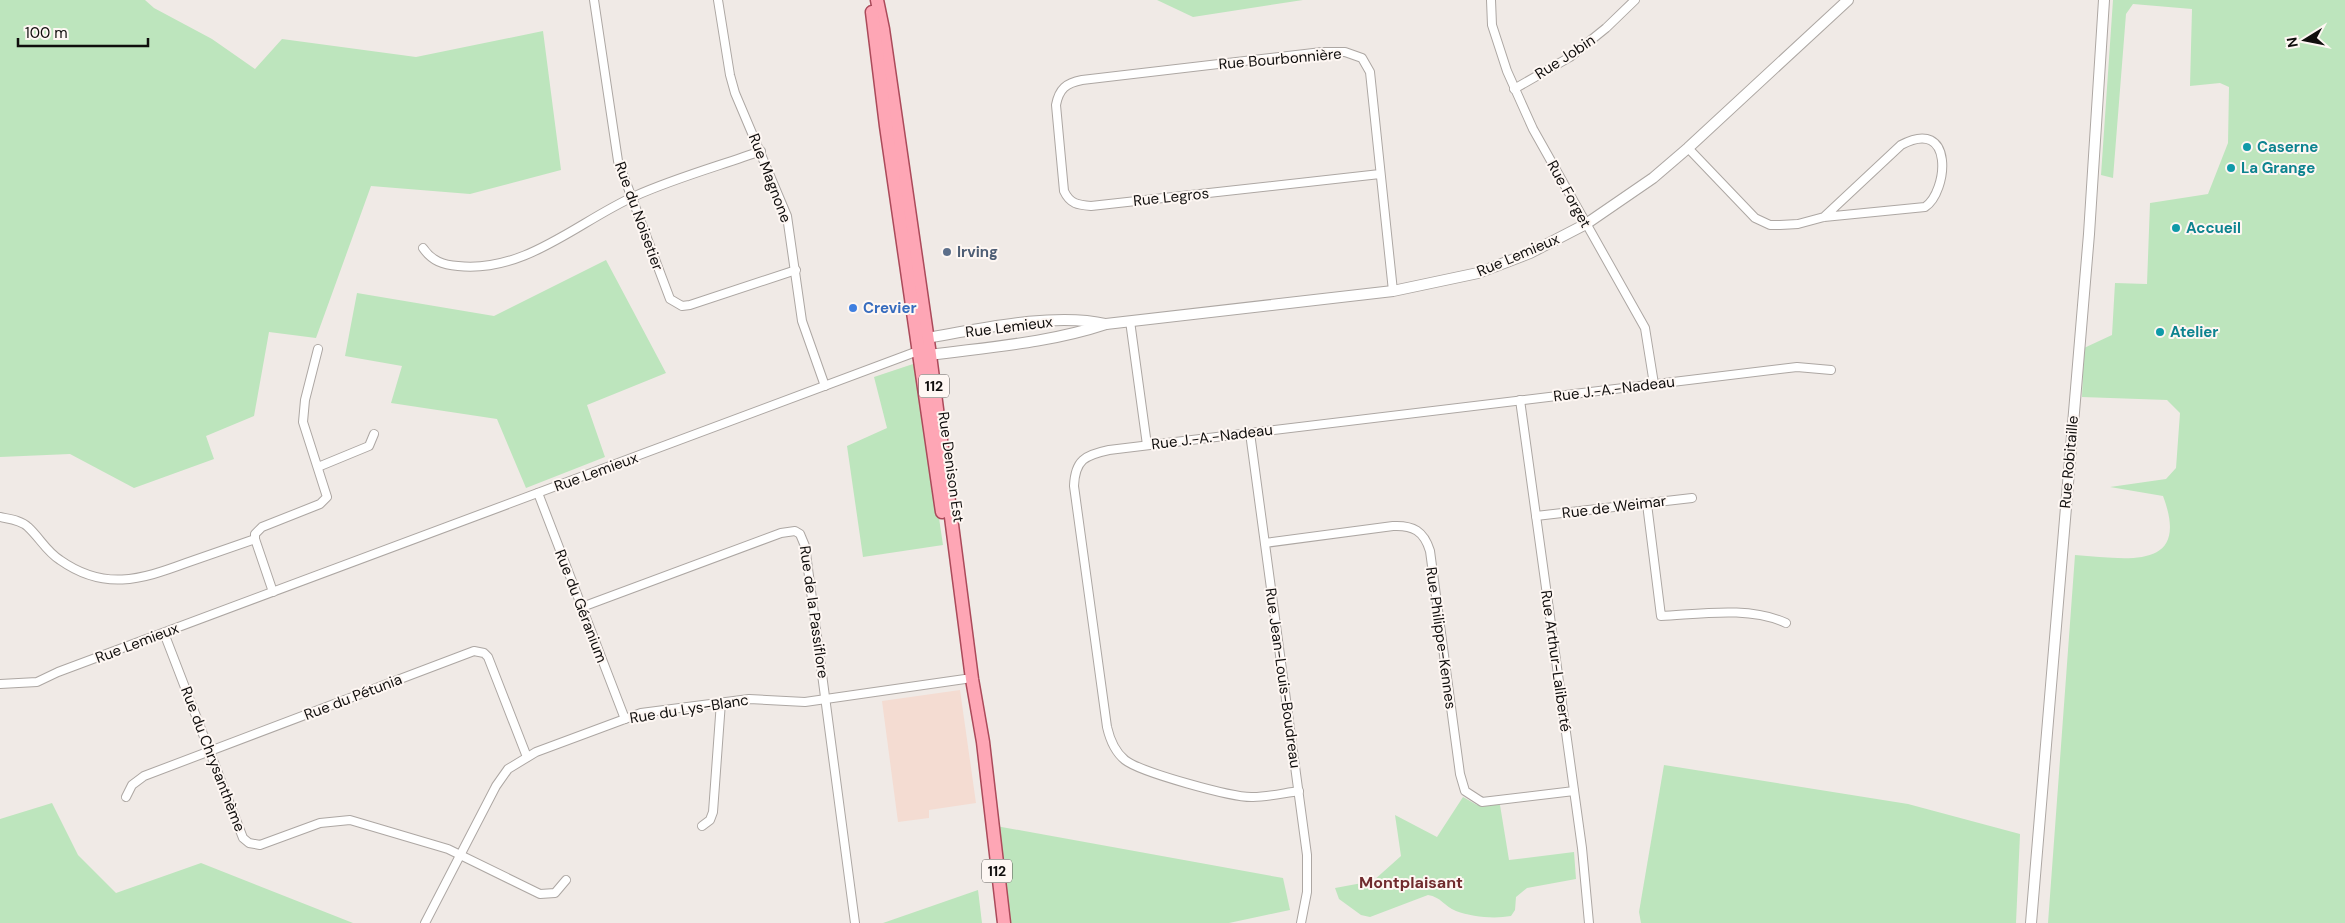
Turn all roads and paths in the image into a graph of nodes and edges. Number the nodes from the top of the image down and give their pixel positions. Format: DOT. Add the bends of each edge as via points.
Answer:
graph roads {
  1 [pos="594,0"];
  2 [pos="718,0"];
  3 [pos="871,0"];
  4 [pos="877,0"];
  5 [pos="1491,0"];
  6 [pos="1635,0"];
  7 [pos="1848,0"];
  8 [pos="2104,0"];
  9 [pos="1514,89"];
  10 [pos="1058,96"];
  11 [pos="1688,148"];
  12 [pos="760,151"];
  13 [pos="1380,174"];
  14 [pos="632,198"];
  15 [pos="1824,217"];
  16 [pos="1586,224"];
  17 [pos="423,248"];
  18 [pos="796,270"];
  19 [pos="1393,292"];
  20 [pos="1130,321"];
  21 [pos="1106,324"];
  22 [pos="927,338"];
  23 [pos="318,349"];
  24 [pos="924,353"];
  25 [pos="1830,370"];
  26 [pos="1654,384"];
  27 [pos="825,386"];
  28 [pos="1520,400"];
  29 [pos="1250,433"];
  30 [pos="374,434"];
  31 [pos="1147,445"];
  32 [pos="318,467"];
  33 [pos="538,493"];
  34 [pos="1692,498"];
  35 [pos="1647,504"];
  36 [pos="1536,516"];
  37 [pos="0,517"];
  38 [pos="255,538"];
  39 [pos="1265,543"];
  40 [pos="273,592"];
  41 [pos="582,607"];
  42 [pos="1786,623"];
  43 [pos="164,633"];
  44 [pos="965,679"];
  45 [pos="0,684"];
  46 [pos="826,699"];
  47 [pos="721,702"];
  48 [pos="625,719"];
  49 [pos="210,752"];
  50 [pos="527,757"];
  51 [pos="1298,791"];
  52 [pos="1574,791"];
  53 [pos="126,797"];
  54 [pos="991,818"];
  55 [pos="702,826"];
  56 [pos="459,855"];
  57 [pos="566,880"];
  58 [pos="425,923"];
  59 [pos="855,923"];
  60 [pos="1004,923"];
  61 [pos="1301,923"];
  62 [pos="1589,923"];
  63 [pos="2031,923"];
  1 -- 14 [label="street, Rue du Noisetier" via="616,154"];
  2 -- 12 [label="street, Rue Magnone" via="730,75"];
  3 -- 24 [label="main road, Rue Denison Est"];
  4 -- 22 [label="main road, Rue Denison Est / 112"];
  5 -- 9 [label="street, Rue Forget" via="1492,25"];
  6 -- 9 [label="street, Rue Jobin" via="1570,58"];
  7 -- 11 [label="street, Rue Lemieux"];
  8 -- 63 [label="street, Rue Robitaille" via="2089,234"];
  9 -- 16 [label="street, Rue Forget"];
  10 -- 13 [label="street, Rue Legros" via="1056,105 1064,191 1070,201 1081,205"];
  10 -- 13 [label="street, Rue Bourbonnière" via="1066,84 1082,80 1322,52 1355,54 1362,58 1370,72"];
  11 -- 15 [label="street" via="1763,223 1789,225"];
  11 -- 16 [label="street, Rue Lemieux" via="1652,178"];
  12 -- 14 [label="street"];
  12 -- 18 [label="street, Rue Magnone" via="787,216"];
  13 -- 19 [label="street, Rue Bourbonnière"];
  14 -- 17 [label="street" via="528,255 502,264 450,266 434,260"];
  14 -- 18 [label="street, Rue du Noisetier" via="667,293 676,304 690,305"];
  15 -- 15 [label="street" via="1914,209 1932,202 1940,178 1938,146 1932,139 1923,137 1901,145"];
  16 -- 19 [label="street, Rue Lemieux" via="1506,264"];
  16 -- 26 [label="street, Rue Forget" via="1645,328"];
  18 -- 27 [label="street, Rue Magnone" via="806,336"];
  19 -- 20 [label="street, Rue Lemieux"];
  20 -- 21 [label="street, Rue Lemieux"];
  20 -- 31 [label="street"];
  21 -- 22 [label="street, Rue Lemieux" via="1085,319 1004,325"];
  21 -- 24 [label="street, Rue Lemieux" via="1044,339"];
  22 -- 24 [label="main road, Rue Denison Est / 112"];
  23 -- 32 [label="street" via="303,413"];
  24 -- 27 [label="street, Rue Lemieux"];
  24 -- 44 [label="main road, Rue Denison Est"];
  24 -- 54 [label="main road, Rue Denison Est / 112" via="983,742"];
  25 -- 26 [label="street, Rue J.-A.-Nadeau" via="1804,366"];
  26 -- 28 [label="street, Rue J.-A.-Nadeau"];
  27 -- 33 [label="street, Rue Lemieux"];
  28 -- 29 [label="street, Rue J.-A.-Nadeau"];
  28 -- 36 [label="street, Rue Arthur-Laliberté"];
  29 -- 31 [label="street, Rue J.-A.-Nadeau"];
  29 -- 39 [label="street, Rue Jean-Louis-Boudreau"];
  30 -- 32 [label="street" via="368,446"];
  31 -- 51 [label="street, Rue J.-A.-Nadeau" via="1090,454 1079,464 1074,477 1107,727 1112,742 1126,761 1144,771 1234,795 1253,797"];
  32 -- 38 [label="street" via="327,492 325,501 262,527"];
  33 -- 40 [label="street, Rue Lemieux"];
  33 -- 41 [label="street, Rue du Géranium"];
  34 -- 35 [label="street, Rue de Weimar"];
  35 -- 36 [label="street, Rue de Weimar"];
  35 -- 42 [label="street" via="1661,616 1752,614 1770,616"];
  36 -- 52 [label="street, Rue Arthur-Laliberté"];
  37 -- 38 [label="street" via="28,527 50,553 68,566 109,580 151,576"];
  38 -- 40 [label="street"];
  39 -- 51 [label="street, Rue Jean-Louis-Boudreau"];
  39 -- 52 [label="street, Rue Philippe-Kennes" via="1393,526 1418,530 1430,551 1465,791 1482,802"];
  40 -- 43 [label="street, Rue Lemieux"];
  41 -- 46 [label="street, Rue de la Passiflore" via="775,535 795,531 804,538 806,546"];
  41 -- 48 [label="street, Rue du Géranium"];
  43 -- 45 [label="street, Rue Lemieux" via="43,680"];
  43 -- 49 [label="street, Rue du Chrysanthème"];
  44 -- 46 [label="street, Rue du Lys-Blanc"];
  44 -- 54 [label="main road, Rue Denison Est"];
  46 -- 47 [label="street, Rue du Lys-Blanc"];
  46 -- 59 [label="street, Rue de la Passiflore"];
  47 -- 48 [label="street, Rue du Lys-Blanc" via="641,713"];
  47 -- 55 [label="street" via="713,812 710,820"];
  48 -- 50 [label="street, Rue du Lys-Blanc"];
  49 -- 50 [label="street, Rue du Pétunia" via="480,651 490,662"];
  49 -- 53 [label="street, Rue du Pétunia" via="144,776 132,785"];
  49 -- 56 [label="street, Rue du Chrysanthème" via="243,838 249,843 260,845 320,823 350,820 432,843"];
  50 -- 56 [label="street, Rue du Lys-Blanc" via="508,770 496,786"];
  51 -- 61 [label="street, Rue Jean-Louis-Boudreau" via="1308,866"];
  52 -- 62 [label="street, Rue Arthur-Laliberté"];
  54 -- 60 [label="main road, Rue Denison Est / 112"];
  56 -- 57 [label="street, Rue du Chrysanthème" via="540,894 555,893"];
  56 -- 58 [label="street, Rue du Lys-Blanc"];
}
